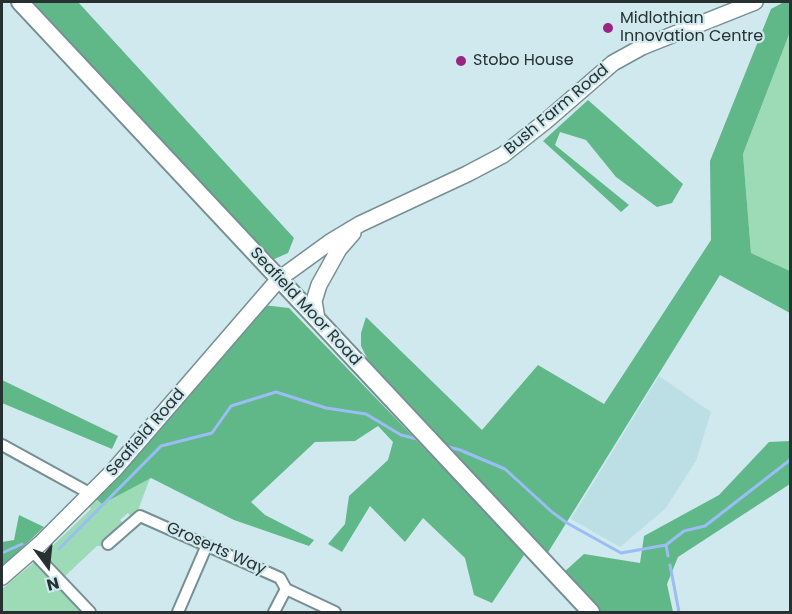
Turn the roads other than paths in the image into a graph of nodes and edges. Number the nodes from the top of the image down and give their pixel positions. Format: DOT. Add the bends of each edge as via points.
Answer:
graph roads {
  1 [pos="20,2"];
  2 [pos="755,2"];
  3 [pos="360,224"];
  4 [pos="279,279"];
  5 [pos="316,319"];
  6 [pos="2,446"];
  7 [pos="91,494"];
  8 [pos="108,544"];
  9 [pos="207,545"];
  10 [pos="32,551"];
  11 [pos="2,577"];
  12 [pos="285,589"];
  13 [pos="90,612"];
  14 [pos="178,612"];
  15 [pos="274,612"];
  16 [pos="335,612"];
  17 [pos="591,612"];
  1 -- 4 [label="main road, Seafield Moor Road"];
  2 -- 3 [label="street, Bush Farm Road" via="642,47 613,63 503,155"];
  3 -- 4 [label="street, Bush Farm Road"];
  3 -- 5 [label="street, Bush Farm Road" via="323,276 314,301"];
  4 -- 5 [label="main road, Seafield Moor Road"];
  4 -- 7 [label="street, Seafield Road"];
  5 -- 17 [label="main road, Seafield Moor Road"];
  6 -- 7 [label="street"];
  7 -- 10 [label="street, Seafield Road"];
  8 -- 9 [label="street, Groserts Way" via="141,516"];
  9 -- 12 [label="street, Groserts Way" via="280,578"];
  9 -- 14 [label="street"];
  10 -- 11 [label="street, Seafield Road"];
  10 -- 13 [label="street"];
  12 -- 15 [label="street"];
  12 -- 16 [label="street, Groserts Way"];
}
